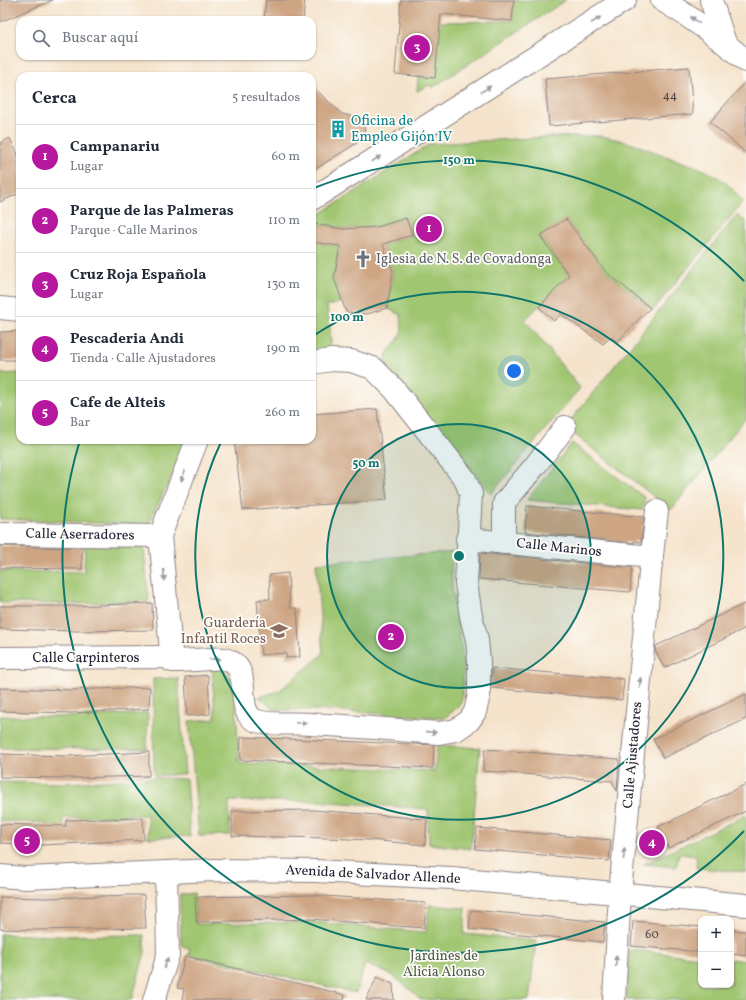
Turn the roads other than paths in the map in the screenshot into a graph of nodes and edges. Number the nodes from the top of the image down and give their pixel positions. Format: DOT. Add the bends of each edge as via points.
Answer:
graph roads {
  1 [pos="625,0"];
  2 [pos="662,0"];
  3 [pos="711,0"];
  4 [pos="725,43"];
  5 [pos="746,61"];
  6 [pos="316,196"];
  7 [pos="0,308"];
  8 [pos="16,310"];
  9 [pos="322,361"];
  10 [pos="565,427"];
  11 [pos="195,444"];
  12 [pos="470,510"];
  13 [pos="657,511"];
  14 [pos="504,512"];
  15 [pos="0,534"];
  16 [pos="160,536"];
  17 [pos="467,539"];
  18 [pos="504,543"];
  19 [pos="652,557"];
  20 [pos="0,658"];
  21 [pos="172,658"];
  22 [pos="166,872"];
  23 [pos="0,876"];
  24 [pos="620,893"];
  25 [pos="746,904"];
  26 [pos="154,1000"];
  27 [pos="614,1000"];
  6 -- 1 [label="street, one-way"];
  4 -- 2 [label="street, one-way"];
  3 -- 4 [label="street"];
  4 -- 5 [label="street"];
  7 -- 8 [label="street"];
  9 -- 12 [label="street" via="351,360 373,368 394,389 465,479 471,494"];
  10 -- 14 [label="street" via="504,503"];
  11 -- 16 [label="street, one-way"];
  12 -- 14 [label="street"];
  12 -- 17 [label="street"];
  13 -- 19 [label="street, Calle Ajustadores"];
  14 -- 18 [label="street"];
  15 -- 16 [label="street, Calle Aserradores"];
  16 -- 21 [label="street, one-way"];
  17 -- 18 [label="street, Calle Marinos"];
  21 -- 17 [label="street, Calle Carpinteros, one-way" via="172,661 223,659 233,662 242,680 244,707 249,716 256,720 268,723 310,723 439,733 456,730 470,721 479,695 479,661 466,583"];
  18 -- 19 [label="street, Calle Marinos"];
  24 -- 19 [label="street, Calle Ajustadores, one-way"];
  20 -- 21 [label="street, Calle Carpinteros"];
  22 -- 23 [label="street, Avenida de Salvador Allende" via="26,878"];
  22 -- 24 [label="street, Avenida de Salvador Allende" via="322,871 451,878"];
  26 -- 22 [label="street, one-way" via="168,955"];
  24 -- 25 [label="street, Avenida de Salvador Allende"];
  27 -- 24 [label="street, Calle Ajustadores, one-way"];
}
